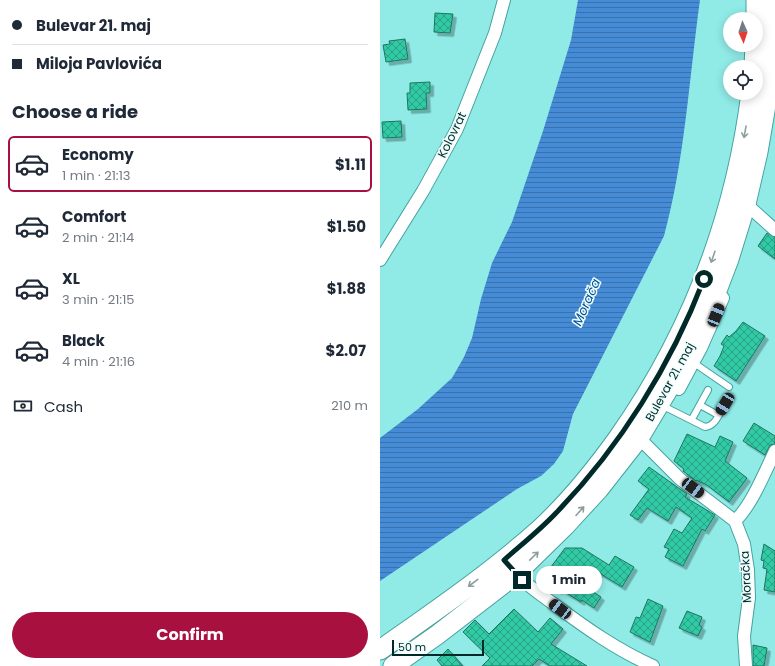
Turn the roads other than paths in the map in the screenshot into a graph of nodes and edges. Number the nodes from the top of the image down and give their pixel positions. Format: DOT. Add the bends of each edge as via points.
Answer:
graph roads {
  1 [pos="504,0"];
  2 [pos="756,0"];
  3 [pos="770,0"];
  4 [pos="756,12"];
  5 [pos="763,32"];
  6 [pos="762,52"];
  7 [pos="749,100"];
  8 [pos="749,207"];
  9 [pos="775,230"];
  10 [pos="380,260"];
  11 [pos="694,363"];
  12 [pos="729,387"];
  13 [pos="708,390"];
  14 [pos="700,404"];
  15 [pos="725,404"];
  16 [pos="666,408"];
  17 [pos="718,415"];
  18 [pos="649,419"];
  19 [pos="692,419"];
  20 [pos="639,438"];
  21 [pos="775,452"];
  22 [pos="736,521"];
  23 [pos="504,560"];
  24 [pos="516,574"];
  25 [pos="380,650"];
  26 [pos="393,666"];
  27 [pos="653,666"];
  28 [pos="746,666"];
  1 -- 10 [label="street, Kolovrat" via="495,33 457,129 423,191"];
  2 -- 4 [label="main road, Bulevar 21. maj"];
  3 -- 5 [label="main road, Bulevar 21. maj"];
  6 -- 8 [label="main road, Bulevar 21. maj" via="766,99"];
  7 -- 23 [label="main road, Bulevar 21. maj, one-way" via="745,134 720,237 699,293 670,354 635,413 586,479 541,528"];
  8 -- 9 [label="street"];
  8 -- 11 [label="street" via="727,289"];
  8 -- 18 [label="main road, Bulevar 21. maj" via="716,293 669,388"];
  11 -- 12 [label="lane"];
  11 -- 16 [label="street"];
  13 -- 14 [label="lane"];
  14 -- 17 [label="lane"];
  14 -- 19 [label="lane"];
  15 -- 17 [label="lane"];
  16 -- 18 [label="street"];
  16 -- 19 [label="lane"];
  17 -- 19 [label="lane" via="713,424 705,427"];
  18 -- 20 [label="main road, Bulevar 21. maj"];
  20 -- 22 [label="street" via="680,478"];
  24 -- 20 [label="main road, Bulevar 21. maj, one-way" via="585,505"];
  21 -- 22 [label="street"];
  22 -- 28 [label="street, Moračka" via="744,544 748,570 749,598 744,636"];
  23 -- 24 [label="street"];
  23 -- 25 [label="main road, Bulevar 21. maj, one-way"];
  24 -- 26 [label="main road, Bulevar 21. maj"];
  24 -- 27 [label="street" via="612,645"];
}
